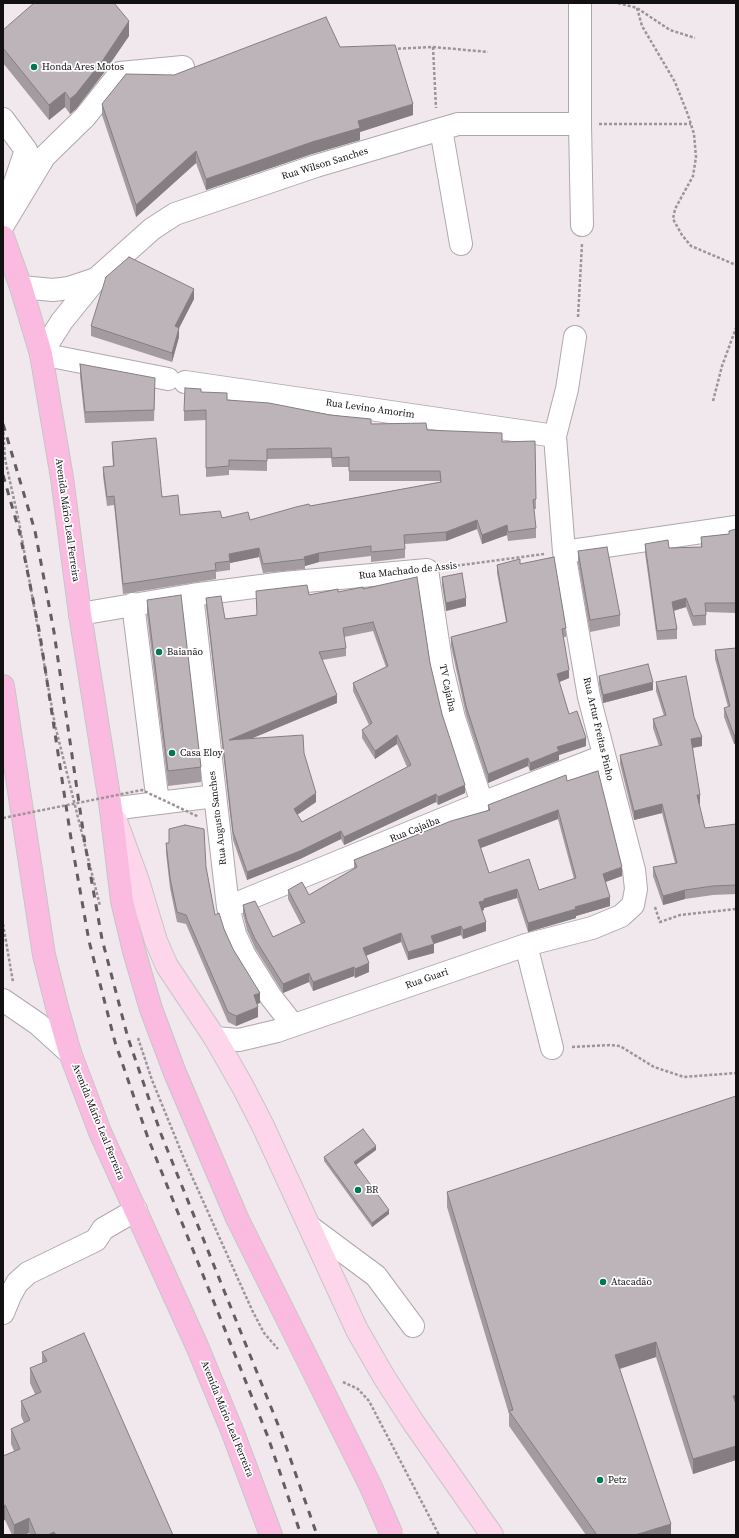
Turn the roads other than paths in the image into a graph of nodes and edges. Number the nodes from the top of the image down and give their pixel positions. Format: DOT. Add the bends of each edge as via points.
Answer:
graph roads {
  1 [pos="580,3"];
  2 [pos="183,67"];
  3 [pos="3,119"];
  4 [pos="580,124"];
  5 [pos="441,129"];
  6 [pos="3,221"];
  7 [pos="3,225"];
  8 [pos="582,225"];
  9 [pos="3,237"];
  10 [pos="461,244"];
  11 [pos="96,279"];
  12 [pos="21,287"];
  13 [pos="575,337"];
  14 [pos="41,354"];
  15 [pos="555,436"];
  16 [pos="736,527"];
  17 [pos="564,552"];
  18 [pos="428,570"];
  19 [pos="192,594"];
  20 [pos="133,604"];
  21 [pos="80,614"];
  22 [pos="3,686"];
  23 [pos="604,756"];
  24 [pos="215,796"];
  25 [pos="158,803"];
  26 [pos="482,803"];
  27 [pos="111,809"];
  28 [pos="644,905"];
  29 [pos="228,907"];
  30 [pos="526,945"];
  31 [pos="8,994"];
  32 [pos="293,1025"];
  33 [pos="215,1038"];
  34 [pos="552,1048"];
  35 [pos="70,1053"];
  36 [pos="136,1210"];
  37 [pos="310,1227"];
  38 [pos="3,1313"];
  39 [pos="413,1326"];
  40 [pos="271,1535"];
  41 [pos="392,1535"];
  42 [pos="492,1535"];
  1 -- 4 [label="street"];
  2 -- 7 [label="street" via="120,73 85,117 44,157"];
  3 -- 6 [label="street" via="26,150"];
  4 -- 5 [label="street, Rua Wilson Sanches" via="458,124"];
  4 -- 8 [label="street"];
  5 -- 10 [label="street"];
  5 -- 11 [label="street, Rua Wilson Sanches" via="309,168 175,214 152,229"];
  9 -- 12 [label="highway, Avenida Mário Leal Ferreira"];
  11 -- 12 [label="street, Rua Wilson Sanches" via="53,290"];
  11 -- 14 [label="street, Rua Wilson Sanches" via="62,321"];
  12 -- 14 [label="highway, Avenida Mário Leal Ferreira"];
  13 -- 15 [label="street" via="567,388"];
  14 -- 15 [label="street, Rua Levino Amorim" via="176,381"];
  14 -- 21 [label="highway, Avenida Mário Leal Ferreira" via="62,478"];
  15 -- 17 [label="street"];
  16 -- 17 [label="street"];
  17 -- 23 [label="street, Rua Artur Freitas Pinho" via="589,697"];
  18 -- 19 [label="street, Rua Machado de Assis"];
  18 -- 26 [label="street, TV Cajaíba" via="442,668 454,718"];
  19 -- 20 [label="street, Rua Machado de Assis"];
  19 -- 24 [label="street, Rua Augusto Sanches"];
  20 -- 21 [label="street, Rua Machado de Assis"];
  20 -- 25 [label="street"];
  21 -- 27 [label="highway, Avenida Mário Leal Ferreira"];
  22 -- 35 [label="highway, Avenida Mário Leal Ferreira" via="44,955"];
  23 -- 26 [label="street, Rua Cajaíba"];
  23 -- 28 [label="street, Rua Artur Freitas Pinho" via="634,870 636,889"];
  24 -- 25 [label="street"];
  24 -- 29 [label="street, Rua Augusto Sanches"];
  25 -- 27 [label="street"];
  26 -- 29 [label="street, Rua Cajaíba"];
  27 -- 33 [label="main road, Avenida Mário Leal Ferreira" via="138,881 156,942 167,966"];
  27 -- 41 [label="highway, Avenida Mário Leal Ferreira, bridge" via="122,901 151,1009 175,1073 237,1218 371,1487"];
  28 -- 30 [label="street, Rua Guari" via="592,928"];
  29 -- 32 [label="street, Rua Augusto Sanches" via="235,934 244,954 271,997"];
  30 -- 32 [label="street, Rua Guari"];
  30 -- 34 [label="street"];
  31 -- 35 [label="street"];
  32 -- 33 [label="street, Rua Guari" via="239,1040"];
  33 -- 37 [label="main road, Avenida Mário Leal Ferreira" via="263,1126"];
  35 -- 36 [label="highway, Avenida Mário Leal Ferreira" via="95,1118"];
  36 -- 38 [label="street" via="103,1229 96,1240 28,1273 17,1283"];
  36 -- 40 [label="highway, Avenida Mário Leal Ferreira" via="233,1432"];
  37 -- 39 [label="street" via="376,1276"];
  37 -- 42 [label="main road, Avenida Mário Leal Ferreira" via="357,1330 384,1377"];
}
